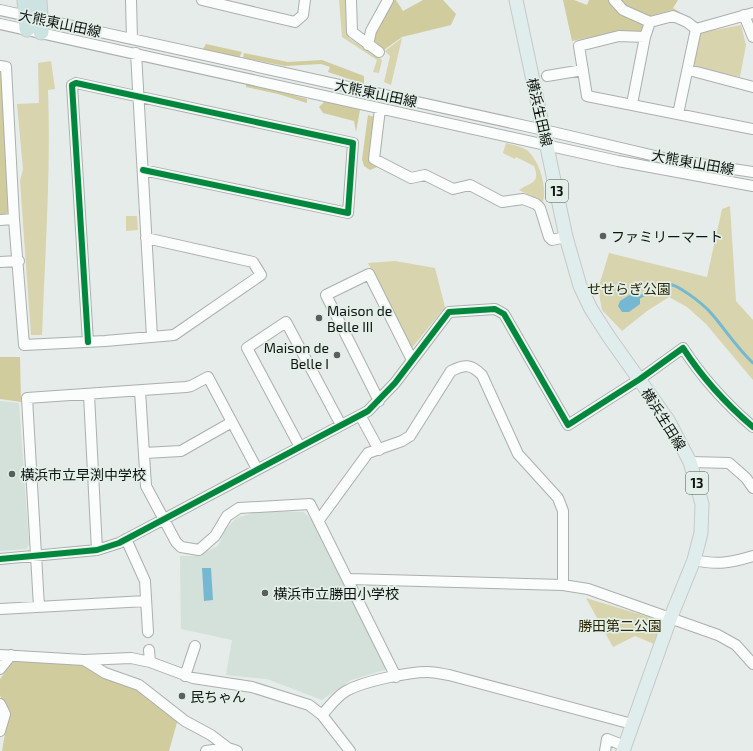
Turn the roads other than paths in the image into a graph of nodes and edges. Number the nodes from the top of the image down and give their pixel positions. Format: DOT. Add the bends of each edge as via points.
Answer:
graph roads {
  1 [pos="25,0"];
  2 [pos="39,0"];
  3 [pos="131,0"];
  4 [pos="202,0"];
  5 [pos="305,0"];
  6 [pos="351,0"];
  7 [pos="388,0"];
  8 [pos="516,0"];
  9 [pos="614,0"];
  10 [pos="0,10"];
  11 [pos="748,14"];
  12 [pos="650,22"];
  13 [pos="0,24"];
  14 [pos="34,24"];
  15 [pos="696,29"];
  16 [pos="645,37"];
  17 [pos="753,37"];
  18 [pos="132,39"];
  19 [pos="368,45"];
  20 [pos="379,52"];
  21 [pos="136,53"];
  22 [pos="0,66"];
  23 [pos="583,70"];
  24 [pos="688,70"];
  25 [pos="538,78"];
  26 [pos="753,87"];
  27 [pos="138,96"];
  28 [pos="632,104"];
  29 [pos="380,109"];
  30 [pos="678,114"];
  31 [pos="753,129"];
  32 [pos="544,130"];
  33 [pos="547,145"];
  34 [pos="143,170"];
  35 [pos="753,172"];
  36 [pos="753,186"];
  37 [pos="14,219"];
  38 [pos="0,220"];
  39 [pos="566,237"];
  40 [pos="146,238"];
  41 [pos="19,261"];
  42 [pos="0,262"];
  43 [pos="152,337"];
  44 [pos="88,342"];
  45 [pos="412,360"];
  46 [pos="640,379"];
  47 [pos="140,391"];
  48 [pos="89,395"];
  49 [pos="379,401"];
  50 [pos="360,415"];
  51 [pos="232,422"];
  52 [pos="341,425"];
  53 [pos="753,427"];
  54 [pos="300,447"];
  55 [pos="379,450"];
  56 [pos="144,452"];
  57 [pos="690,462"];
  58 [pos="257,469"];
  59 [pos="753,488"];
  60 [pos="164,518"];
  61 [pos="319,520"];
  62 [pos="126,540"];
  63 [pos="96,550"];
  64 [pos="37,556"];
  65 [pos="753,556"];
  66 [pos="0,559"];
  67 [pos="694,560"];
  68 [pos="349,579"];
  69 [pos="563,586"];
  70 [pos="146,601"];
  71 [pos="39,607"];
  72 [pos="0,609"];
  73 [pos="670,619"];
  74 [pos="148,632"];
  75 [pos="195,646"];
  76 [pos="149,650"];
  77 [pos="0,655"];
  78 [pos="11,656"];
  79 [pos="84,660"];
  80 [pos="150,662"];
  81 [pos="753,664"];
  82 [pos="0,669"];
  83 [pos="185,676"];
  84 [pos="396,676"];
  85 [pos="0,704"];
  86 [pos="322,715"];
  87 [pos="632,724"];
  88 [pos="0,731"];
  89 [pos="624,748"];
  90 [pos="232,749"];
  91 [pos="206,751"];
  92 [pos="350,751"];
  93 [pos="605,751"];
  1 -- 14 [label="highway"];
  2 -- 14 [label="highway"];
  3 -- 18 [label="street"];
  4 -- 5 [label="street" via="295,22 303,15"];
  6 -- 19 [label="street" via="352,32"];
  7 -- 19 [label="street" via="371,31"];
  8 -- 25 [label="main road, 横浜生田線 / 13"];
  9 -- 12 [label="street" via="623,10"];
  10 -- 14 [label="street, 大熊東山田線"];
  11 -- 15 [label="street"];
  11 -- 17 [label="street"];
  12 -- 15 [label="street" via="673,16"];
  12 -- 16 [label="street"];
  13 -- 14 [label="street, 大熊東山田線"];
  14 -- 18 [label="street, 大熊東山田線"];
  14 -- 21 [label="street, 大熊東山田線"];
  15 -- 24 [label="street"];
  16 -- 23 [label="street" via="619,36 579,46"];
  16 -- 28 [label="street"];
  18 -- 32 [label="street, 大熊東山田線"];
  19 -- 20 [label="street"];
  21 -- 27 [label="street"];
  21 -- 29 [label="street, 大熊東山田線"];
  22 -- 37 [label="street" via="6,67"];
  23 -- 25 [label="street"];
  23 -- 28 [label="street" via="587,96"];
  24 -- 26 [label="street"];
  24 -- 30 [label="street"];
  25 -- 32 [label="main road, 横浜生田線 / 13"];
  27 -- 34 [label="street"];
  27 -- 34 [label="street" via="353,143 348,213"];
  27 -- 44 [label="street" via="76,83 72,85"];
  28 -- 30 [label="street"];
  29 -- 33 [label="street, 大熊東山田線"];
  29 -- 39 [label="street" via="374,159 410,178 425,175 453,188 470,185 502,202 523,198 540,208 552,240"];
  30 -- 31 [label="street"];
  32 -- 33 [label="main road, 横浜生田線 / 13"];
  32 -- 35 [label="street, 大熊東山田線" via="668,159"];
  33 -- 36 [label="street, 大熊東山田線"];
  33 -- 39 [label="main road, 横浜生田線 / 13"];
  34 -- 40 [label="street"];
  37 -- 38 [label="street"];
  37 -- 41 [label="street"];
  39 -- 46 [label="main road, 横浜生田線 / 13" via="580,286 591,309 608,337"];
  40 -- 43 [label="street"];
  40 -- 43 [label="street" via="253,262 261,275 174,335"];
  41 -- 42 [label="street"];
  41 -- 44 [label="street" via="24,344"];
  43 -- 44 [label="street"];
  45 -- 46 [label="street" via="449,312 495,309 504,314 568,425"];
  45 -- 49 [label="street"];
  45 -- 49 [label="street" via="369,274 326,295"];
  46 -- 53 [label="street" via="683,348 700,375"];
  46 -- 57 [label="main road, 横浜生田線 / 13" via="668,420"];
  47 -- 48 [label="street"];
  47 -- 51 [label="street" via="191,386 208,377"];
  47 -- 56 [label="street"];
  48 -- 63 [label="street"];
  48 -- 64 [label="street" via="27,398"];
  49 -- 50 [label="street"];
  50 -- 52 [label="street"];
  50 -- 55 [label="street"];
  51 -- 56 [label="street" via="181,451"];
  51 -- 58 [label="street"];
  52 -- 54 [label="street"];
  52 -- 54 [label="street" via="286,322 247,348"];
  54 -- 58 [label="street"];
  55 -- 61 [label="street" via="368,453"];
  55 -- 69 [label="street" via="410,436 451,371 462,366 475,367 482,375 518,454 558,498 563,511"];
  56 -- 60 [label="street" via="146,486"];
  57 -- 59 [label="street" via="729,463"];
  57 -- 67 [label="main road, 横浜生田線 / 13" via="698,486 702,518"];
  58 -- 60 [label="street"];
  60 -- 61 [label="street" via="181,547 199,550 215,536 227,516 238,508 310,504"];
  60 -- 62 [label="street"];
  61 -- 68 [label="street"];
  62 -- 63 [label="street"];
  62 -- 70 [label="street" via="145,582"];
  63 -- 64 [label="street"];
  64 -- 66 [label="street"];
  64 -- 71 [label="street"];
  65 -- 67 [label="street" via="728,564"];
  67 -- 73 [label="main road, 横浜生田線 / 13"];
  68 -- 69 [label="street"];
  68 -- 84 [label="street"];
  69 -- 73 [label="street" via="588,589"];
  70 -- 71 [label="street"];
  70 -- 74 [label="street"];
  71 -- 72 [label="street"];
  73 -- 81 [label="street" via="718,635 740,650"];
  73 -- 87 [label="main road, 横浜生田線 / 13"];
  75 -- 83 [label="street"];
  76 -- 80 [label="street"];
  77 -- 78 [label="street"];
  78 -- 79 [label="street"];
  78 -- 82 [label="street"];
  79 -- 80 [label="street" via="119,658"];
  79 -- 90 [label="street" via="105,673 139,685 185,721"];
  80 -- 83 [label="street"];
  83 -- 86 [label="street" via="252,687 309,705"];
  84 -- 86 [label="street" via="362,684 346,691"];
  84 -- 87 [label="street" via="428,672 449,675"];
  85 -- 88 [label="street" via="5,714"];
  86 -- 92 [label="street"];
  87 -- 89 [label="main road, 横浜生田線 / 13"];
  89 -- 93 [label="street" via="607,740"];
  90 -- 91 [label="street"];
}
